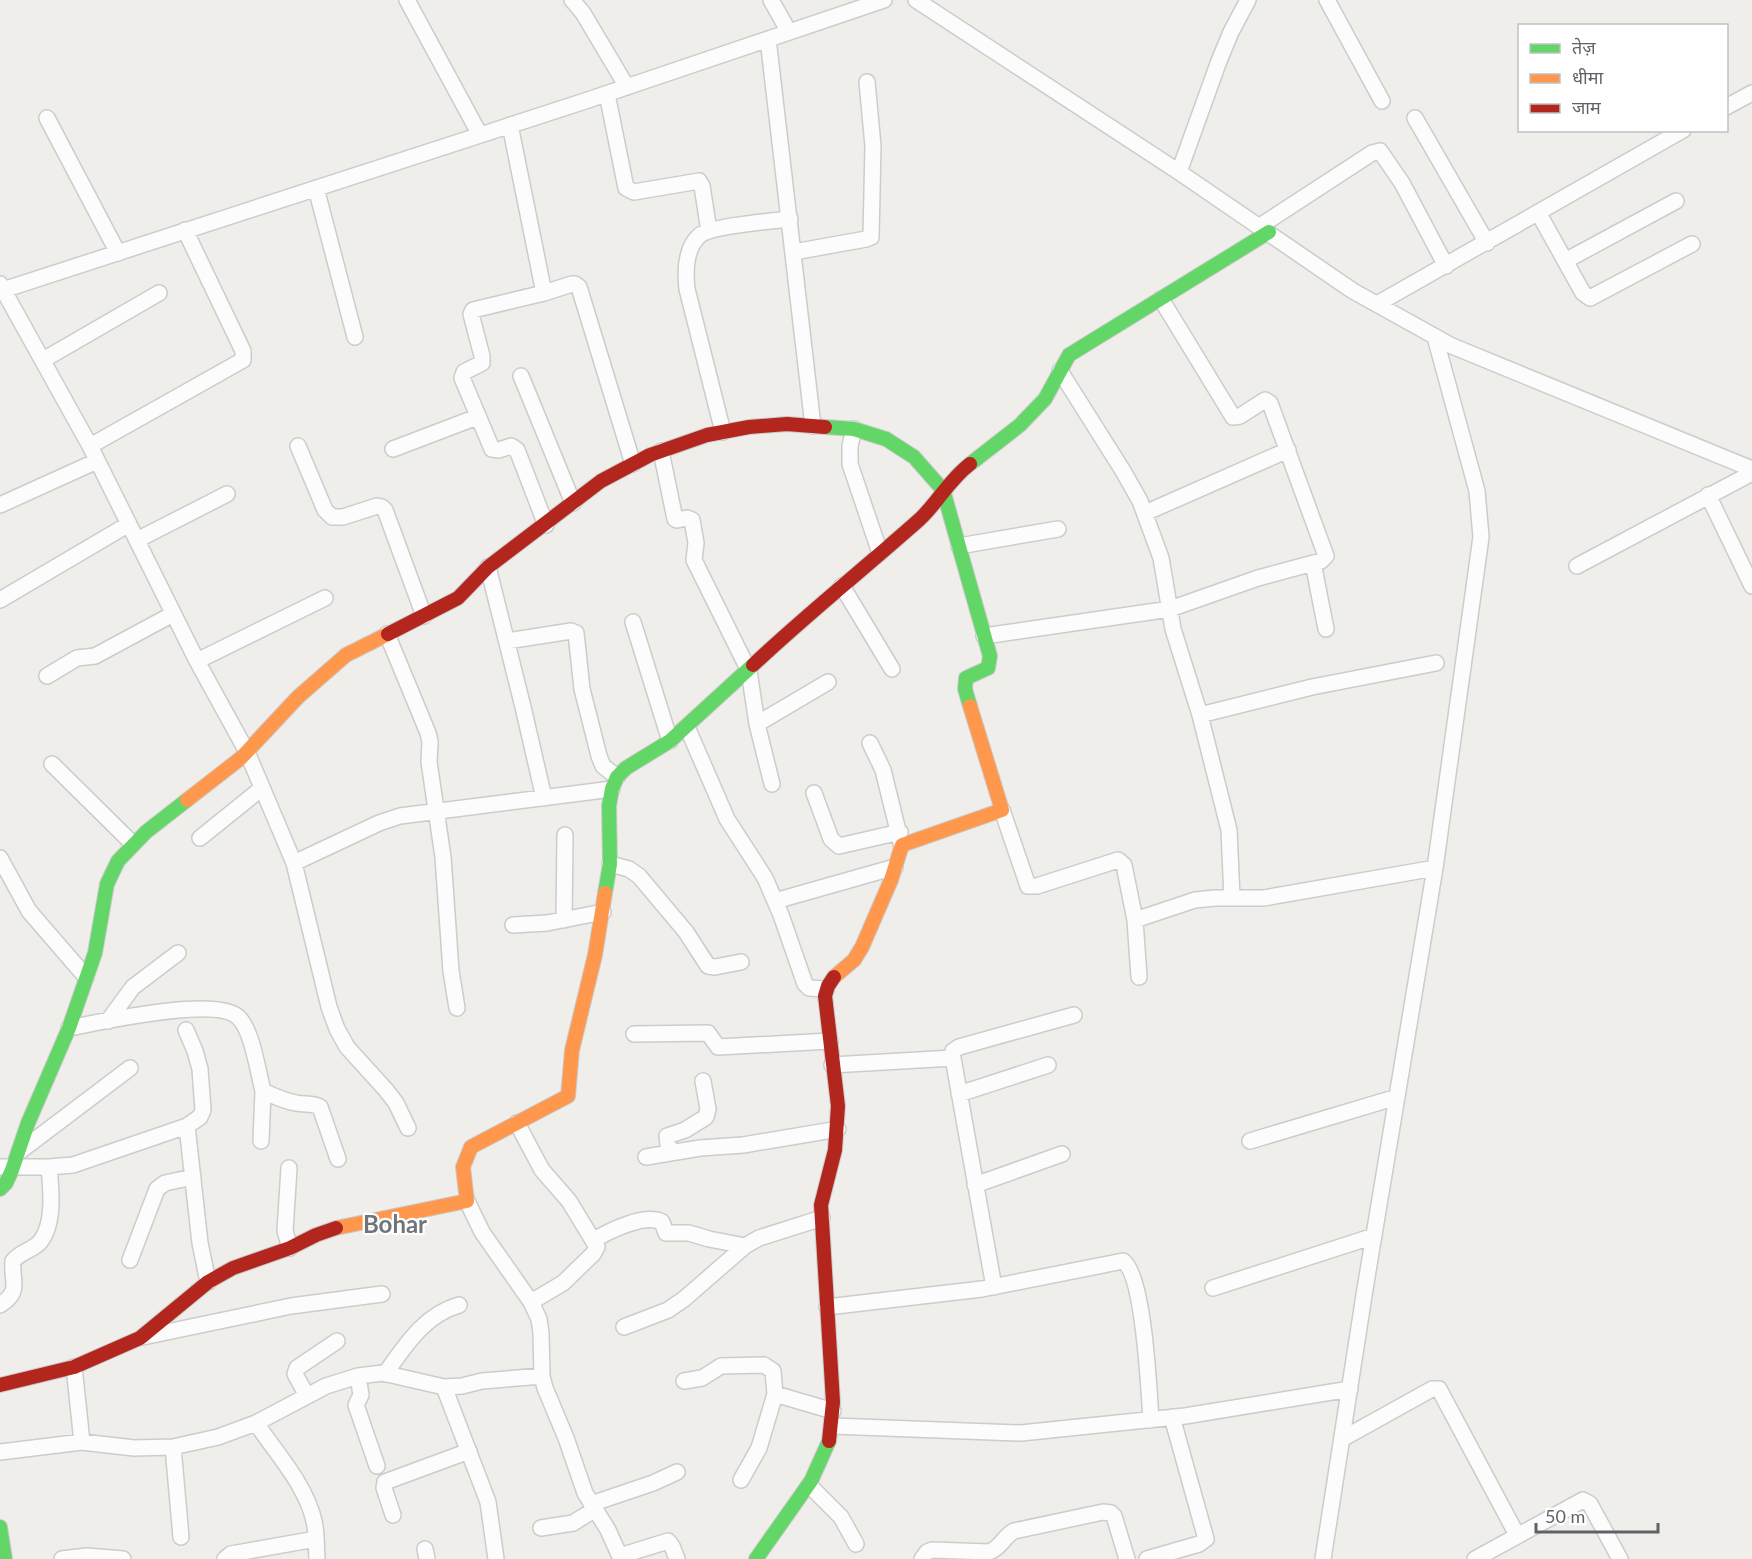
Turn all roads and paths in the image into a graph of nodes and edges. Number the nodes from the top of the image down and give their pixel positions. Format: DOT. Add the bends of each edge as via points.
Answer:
graph roads {
  1 [pos="407,0"];
  2 [pos="572,0"];
  3 [pos="771,0"];
  4 [pos="884,0"];
  5 [pos="916,0"];
  6 [pos="1258,0"];
  7 [pos="1327,0"];
  8 [pos="1246,4"];
  9 [pos="789,32"];
  10 [pos="768,39"];
  11 [pos="867,82"];
  12 [pos="627,87"];
  13 [pos="1752,93"];
  14 [pos="607,94"];
  15 [pos="1382,101"];
  16 [pos="1728,106"];
  17 [pos="47,118"];
  18 [pos="1415,118"];
  19 [pos="510,125"];
  20 [pos="1680,132"];
  21 [pos="480,135"];
  22 [pos="1179,172"];
  23 [pos="316,188"];
  24 [pos="1676,201"];
  25 [pos="1539,214"];
  26 [pos="790,219"];
  27 [pos="1265,229"];
  28 [pos="185,231"];
  29 [pos="710,231"];
  30 [pos="1487,243"];
  31 [pos="1692,244"];
  32 [pos="794,252"];
  33 [pos="118,253"];
  34 [pos="1565,261"];
  35 [pos="1446,266"];
  36 [pos="1,288"];
  37 [pos="544,292"];
  38 [pos="159,293"];
  39 [pos="1161,299"];
  40 [pos="1377,304"];
  41 [pos="354,337"];
  42 [pos="1435,337"];
  43 [pos="43,360"];
  44 [pos="1060,371"];
  45 [pos="521,376"];
  46 [pos="477,417"];
  47 [pos="813,426"];
  48 [pos="854,429"];
  49 [pos="723,432"];
  50 [pos="90,446"];
  51 [pos="298,446"];
  52 [pos="393,449"];
  53 [pos="1288,450"];
  54 [pos="661,451"];
  55 [pos="97,461"];
  56 [pos="633,464"];
  57 [pos="1752,471"];
  58 [pos="943,490"];
  59 [pos="227,494"];
  60 [pos="1708,495"];
  61 [pos="573,503"];
  62 [pos="0,505"];
  63 [pos="1144,513"];
  64 [pos="129,524"];
  65 [pos="546,525"];
  66 [pos="1058,529"];
  67 [pos="137,540"];
  68 [pos="958,546"];
  69 [pos="880,553"];
  70 [pos="1312,562"];
  71 [pos="1577,566"];
  72 [pos="488,567"];
  73 [pos="842,585"];
  74 [pos="1752,586"];
  75 [pos="325,598"];
  76 [pos="0,600"];
  77 [pos="1170,609"];
  78 [pos="173,614"];
  79 [pos="424,616"];
  80 [pos="633,622"];
  81 [pos="1326,629"];
  82 [pos="387,634"];
  83 [pos="984,636"];
  84 [pos="507,641"];
  85 [pos="197,661"];
  86 [pos="1436,663"];
  87 [pos="892,669"];
  88 [pos="748,670"];
  89 [pos="47,676"];
  90 [pos="828,682"];
  91 [pos="1200,715"];
  92 [pos="757,724"];
  93 [pos="687,727"];
  94 [pos="670,741"];
  95 [pos="870,743"];
  96 [pos="247,752"];
  97 [pos="52,764"];
  98 [pos="614,783"];
  99 [pos="772,784"];
  100 [pos="262,788"];
  101 [pos="814,794"];
  102 [pos="544,798"];
  103 [pos="1002,810"];
  104 [pos="436,811"];
  105 [pos="565,835"];
  106 [pos="200,838"];
  107 [pos="901,839"];
  108 [pos="134,844"];
  109 [pos="0,858"];
  110 [pos="294,863"];
  111 [pos="610,864"];
  112 [pos="895,867"];
  113 [pos="1435,868"];
  114 [pos="1232,898"];
  115 [pos="775,901"];
  116 [pos="603,912"];
  117 [pos="564,920"];
  118 [pos="1135,920"];
  119 [pos="513,925"];
  120 [pos="178,953"];
  121 [pos="741,962"];
  122 [pos="1139,976"];
  123 [pos="86,977"];
  124 [pos="826,989"];
  125 [pos="457,1008"];
  126 [pos="1074,1016"];
  127 [pos="108,1021"];
  128 [pos="69,1028"];
  129 [pos="186,1029"];
  130 [pos="634,1034"];
  131 [pos="830,1041"];
  132 [pos="953,1058"];
  133 [pos="832,1065"];
  134 [pos="1048,1065"];
  135 [pos="130,1068"];
  136 [pos="703,1081"];
  137 [pos="263,1091"];
  138 [pos="959,1094"];
  139 [pos="1397,1097"];
  140 [pos="517,1123"];
  141 [pos="187,1126"];
  142 [pos="408,1128"];
  143 [pos="838,1129"];
  144 [pos="261,1141"];
  145 [pos="1251,1141"];
  146 [pos="19,1152"];
  147 [pos="669,1153"];
  148 [pos="1062,1154"];
  149 [pos="646,1157"];
  150 [pos="338,1159"];
  151 [pos="7,1167"];
  152 [pos="49,1167"];
  153 [pos="289,1168"];
  154 [pos="193,1177"];
  155 [pos="975,1185"];
  156 [pos="0,1189"];
  157 [pos="467,1202"];
  158 [pos="822,1218"];
  159 [pos="1374,1236"];
  160 [pos="594,1240"];
  161 [pos="745,1246"];
  162 [pos="290,1248"];
  163 [pos="130,1260"];
  164 [pos="208,1282"];
  165 [pos="994,1287"];
  166 [pos="1214,1288"];
  167 [pos="382,1294"];
  168 [pos="531,1302"];
  169 [pos="0,1305"];
  170 [pos="459,1305"];
  171 [pos="827,1307"];
  172 [pos="624,1327"];
  173 [pos="140,1338"];
  174 [pos="336,1341"];
  175 [pos="74,1367"];
  176 [pos="384,1374"];
  177 [pos="358,1376"];
  178 [pos="542,1376"];
  179 [pos="684,1381"];
  180 [pos="0,1385"];
  181 [pos="444,1387"];
  182 [pos="1350,1389"];
  183 [pos="776,1394"];
  184 [pos="307,1396"];
  185 [pos="1172,1417"];
  186 [pos="833,1418"];
  187 [pos="1151,1420"];
  188 [pos="256,1424"];
  189 [pos="1342,1439"];
  190 [pos="82,1442"];
  191 [pos="173,1447"];
  192 [pos="469,1451"];
  193 [pos="0,1452"];
  194 [pos="377,1466"];
  195 [pos="677,1472"];
  196 [pos="741,1480"];
  197 [pos="809,1485"];
  198 [pos="592,1507"];
  199 [pos="393,1515"];
  200 [pos="0,1527"];
  201 [pos="541,1528"];
  202 [pos="1517,1535"];
  203 [pos="181,1538"];
  204 [pos="316,1539"];
  205 [pos="856,1544"];
  206 [pos="621,1557"];
  207 [pos="5,1559"];
  208 [pos="62,1559"];
  209 [pos="123,1559"];
  210 [pos="225,1559"];
  211 [pos="317,1559"];
  212 [pos="496,1559"];
  213 [pos="677,1559"];
  214 [pos="756,1559"];
  215 [pos="922,1559"];
  216 [pos="1126,1559"];
  217 [pos="1147,1559"];
  218 [pos="1323,1559"];
  219 [pos="1475,1559"];
  220 [pos="1620,1559"];
  1 -- 21 [label="street"];
  2 -- 12 [label="street"];
  3 -- 9 [label="street"];
  4 -- 9 [label="street"];
  5 -- 22 [label="street"];
  6 -- 8 [label="street"];
  7 -- 15 [label="street"];
  8 -- 22 [label="street" via="1219,61"];
  9 -- 10 [label="street"];
  10 -- 12 [label="street"];
  10 -- 26 [label="street"];
  11 -- 32 [label="street" via="873,146 871,237"];
  12 -- 14 [label="street"];
  13 -- 16 [label="street"];
  14 -- 19 [label="street"];
  14 -- 29 [label="street" via="626,188 634,192 699,180"];
  17 -- 33 [label="street"];
  18 -- 30 [label="street"];
  19 -- 21 [label="street"];
  19 -- 37 [label="street"];
  20 -- 25 [label="street"];
  21 -- 23 [label="street"];
  22 -- 27 [label="street"];
  23 -- 28 [label="street"];
  23 -- 41 [label="street"];
  24 -- 34 [label="street"];
  25 -- 30 [label="street"];
  25 -- 34 [label="street"];
  26 -- 29 [label="street"];
  26 -- 32 [label="street"];
  27 -- 35 [label="street" via="1380,151 1402,183"];
  27 -- 39 [label="street"];
  27 -- 40 [label="street"];
  28 -- 33 [label="street"];
  28 -- 50 [label="street" via="243,351 243,360"];
  29 -- 49 [label="street" via="697,237 689,253 686,276"];
  30 -- 35 [label="street"];
  31 -- 34 [label="street" via="1590,298 1583,293"];
  32 -- 47 [label="street"];
  33 -- 36 [label="street"];
  35 -- 40 [label="street"];
  36 -- 43 [label="street"];
  37 -- 46 [label="street" via="472,312 482,363 464,372 462,378"];
  37 -- 56 [label="street" via="572,284 579,287"];
  38 -- 43 [label="street"];
  39 -- 44 [label="street" via="1069,355"];
  39 -- 53 [label="street" via="1230,414 1237,418 1268,401"];
  40 -- 42 [label="street"];
  42 -- 57 [label="street"];
  42 -- 113 [label="street" via="1478,491 1481,537"];
  43 -- 50 [label="street"];
  44 -- 58 [label="street" via="1045,399 1020,425 962,470"];
  44 -- 63 [label="street" via="1124,471"];
  45 -- 61 [label="street"];
  46 -- 52 [label="street"];
  46 -- 65 [label="street" via="492,449 511,446 517,450"];
  47 -- 48 [label="street"];
  47 -- 49 [label="street" via="787,424"];
  48 -- 58 [label="street" via="886,439 914,457"];
  48 -- 69 [label="street" via="850,464"];
  49 -- 54 [label="street"];
  50 -- 55 [label="street"];
  51 -- 79 [label="street" via="332,517 377,506 385,510"];
  53 -- 63 [label="street"];
  53 -- 70 [label="street" via="1325,552 1324,559"];
  54 -- 56 [label="street"];
  54 -- 88 [label="street" via="675,519 692,520 694,560"];
  55 -- 62 [label="street"];
  55 -- 64 [label="street"];
  56 -- 61 [label="street" via="601,481"];
  57 -- 60 [label="street"];
  58 -- 68 [label="street"];
  58 -- 69 [label="street" via="923,516"];
  59 -- 67 [label="street"];
  60 -- 71 [label="street"];
  60 -- 74 [label="street"];
  61 -- 65 [label="street"];
  63 -- 77 [label="street" via="1161,558"];
  64 -- 67 [label="street"];
  64 -- 76 [label="street"];
  65 -- 72 [label="street"];
  66 -- 68 [label="street"];
  67 -- 78 [label="street"];
  68 -- 83 [label="street"];
  69 -- 73 [label="street"];
  70 -- 77 [label="street"];
  70 -- 81 [label="street"];
  72 -- 79 [label="street" via="458,598"];
  72 -- 84 [label="street"];
  73 -- 87 [label="street"];
  73 -- 88 [label="street"];
  75 -- 85 [label="street"];
  77 -- 83 [label="street"];
  77 -- 91 [label="street"];
  78 -- 85 [label="street"];
  78 -- 89 [label="street" via="95,656 77,658"];
  79 -- 82 [label="street"];
  80 -- 94 [label="street"];
  82 -- 96 [label="street" via="346,655 323,674"];
  82 -- 104 [label="street" via="428,733"];
  83 -- 103 [label="street" via="990,663 988,668 966,678 965,688"];
  84 -- 98 [label="street" via="576,633 582,689 599,756"];
  84 -- 102 [label="street"];
  85 -- 96 [label="street"];
  86 -- 91 [label="street" via="1312,687"];
  88 -- 92 [label="street"];
  88 -- 93 [label="street"];
  90 -- 92 [label="street"];
  91 -- 114 [label="street" via="1229,830"];
  92 -- 99 [label="street"];
  93 -- 94 [label="street"];
  93 -- 115 [label="street" via="727,819"];
  94 -- 98 [label="street" via="626,768"];
  95 -- 107 [label="street" via="884,770"];
  96 -- 100 [label="street"];
  96 -- 108 [label="street"];
  97 -- 108 [label="street"];
  98 -- 102 [label="street"];
  98 -- 111 [label="street" via="609,806"];
  100 -- 106 [label="street"];
  100 -- 110 [label="street"];
  101 -- 107 [label="street" via="831,839 839,846"];
  102 -- 104 [label="street"];
  103 -- 107 [label="street"];
  103 -- 118 [label="street" via="1028,886 1118,860 1124,865"];
  104 -- 110 [label="street" via="379,823"];
  104 -- 125 [label="street"];
  105 -- 117 [label="street"];
  107 -- 112 [label="street"];
  108 -- 123 [label="street" via="118,861 107,884 95,953"];
  109 -- 123 [label="street" via="29,911"];
  110 -- 142 [label="street" via="337,1029 347,1047 396,1103"];
  111 -- 116 [label="street"];
  111 -- 121 [label="street" via="639,876 686,932 708,966"];
  112 -- 115 [label="street"];
  112 -- 124 [label="street" via="862,947 848,966 832,977"];
  113 -- 114 [label="street" via="1264,898"];
  113 -- 139 [label="street"];
  114 -- 118 [label="street" via="1195,900"];
  115 -- 124 [label="street" via="807,987"];
  116 -- 117 [label="street"];
  116 -- 140 [label="street" via="572,1050 568,1096"];
  117 -- 119 [label="street"];
  118 -- 122 [label="street"];
  120 -- 127 [label="street" via="133,987"];
  123 -- 128 [label="street"];
  124 -- 131 [label="street"];
  126 -- 132 [label="street" via="958,1047"];
  127 -- 128 [label="street"];
  127 -- 137 [label="street" via="196,1010 237,1015 246,1027"];
  128 -- 146 [label="street"];
  129 -- 141 [label="street" via="200,1069 203,1110 200,1118"];
  130 -- 131 [label="street" via="708,1033 718,1047"];
  131 -- 133 [label="street"];
  132 -- 133 [label="street"];
  132 -- 138 [label="street"];
  133 -- 143 [label="street"];
  134 -- 138 [label="street"];
  135 -- 146 [label="street"];
  136 -- 147 [label="street" via="706,1117 668,1136"];
  137 -- 144 [label="street"];
  137 -- 150 [label="street" via="321,1107"];
  138 -- 155 [label="street"];
  139 -- 145 [label="street"];
  139 -- 159 [label="street"];
  140 -- 157 [label="street" via="465,1155 462,1176"];
  140 -- 160 [label="street" via="542,1170 569,1201"];
  141 -- 152 [label="street" via="101,1157"];
  141 -- 154 [label="street"];
  143 -- 147 [label="street"];
  143 -- 158 [label="street" via="821,1204"];
  146 -- 151 [label="street"];
  147 -- 149 [label="street"];
  148 -- 155 [label="street"];
  151 -- 152 [label="street"];
  151 -- 156 [label="street" via="6,1183"];
  152 -- 169 [label="street" via="52,1199 44,1235 36,1246 13,1261 15,1291"];
  153 -- 162 [label="street" via="285,1231"];
  154 -- 163 [label="street" via="165,1183 157,1189"];
  154 -- 164 [label="street"];
  155 -- 165 [label="street"];
  157 -- 162 [label="street" via="346,1225"];
  157 -- 168 [label="street" via="482,1232"];
  158 -- 161 [label="street"];
  158 -- 171 [label="street"];
  159 -- 166 [label="street"];
  159 -- 182 [label="street"];
  160 -- 161 [label="street" via="627,1224 660,1220 666,1233 689,1233"];
  160 -- 168 [label="street" via="596,1251 572,1276"];
  161 -- 172 [label="street" via="668,1310"];
  162 -- 164 [label="street" via="233,1268"];
  164 -- 173 [label="street"];
  165 -- 171 [label="street"];
  165 -- 187 [label="street" via="1118,1261 1127,1263 1141,1313"];
  167 -- 173 [label="street" via="291,1306"];
  168 -- 178 [label="street" via="539,1319"];
  170 -- 176 [label="street" via="446,1309 416,1332"];
  171 -- 186 [label="street"];
  173 -- 175 [label="street"];
  174 -- 184 [label="street" via="296,1371"];
  175 -- 180 [label="street"];
  175 -- 190 [label="street"];
  176 -- 177 [label="street"];
  176 -- 181 [label="street"];
  177 -- 184 [label="street"];
  177 -- 194 [label="street" via="361,1395 356,1405"];
  178 -- 181 [label="street"];
  178 -- 198 [label="street"];
  179 -- 183 [label="street" via="702,1378 721,1366 765,1365 773,1371"];
  181 -- 192 [label="street"];
  182 -- 185 [label="street"];
  182 -- 189 [label="street"];
  183 -- 186 [label="street"];
  183 -- 196 [label="street" via="759,1448"];
  184 -- 188 [label="street"];
  185 -- 187 [label="street"];
  185 -- 217 [label="street" via="1206,1539"];
  186 -- 187 [label="street" via="1021,1433"];
  186 -- 197 [label="street" via="825,1454"];
  188 -- 191 [label="street"];
  188 -- 204 [label="street" via="309,1504"];
  189 -- 202 [label="street" via="1432,1389 1439,1389"];
  189 -- 218 [label="street"];
  190 -- 191 [label="street" via="134,1448"];
  190 -- 193 [label="street"];
  191 -- 203 [label="street"];
  192 -- 199 [label="street" via="385,1482"];
  192 -- 212 [label="street" via="488,1502"];
  195 -- 198 [label="street"];
  197 -- 205 [label="street" via="841,1517"];
  197 -- 214 [label="street"];
  198 -- 201 [label="street" via="573,1523"];
  198 -- 206 [label="street"];
  200 -- 207 [label="street"];
  202 -- 219 [label="street"];
  202 -- 220 [label="street" via="1577,1502 1586,1501"];
  204 -- 210 [label="street" via="231,1554"];
  204 -- 211 [label="street"];
  206 -- 213 [label="street" via="668,1542"];
  208 -- 209 [label="street"];
  215 -- 216 [label="street" via="932,1550 995,1550 1014,1531 1103,1512 1113,1516"];
}
